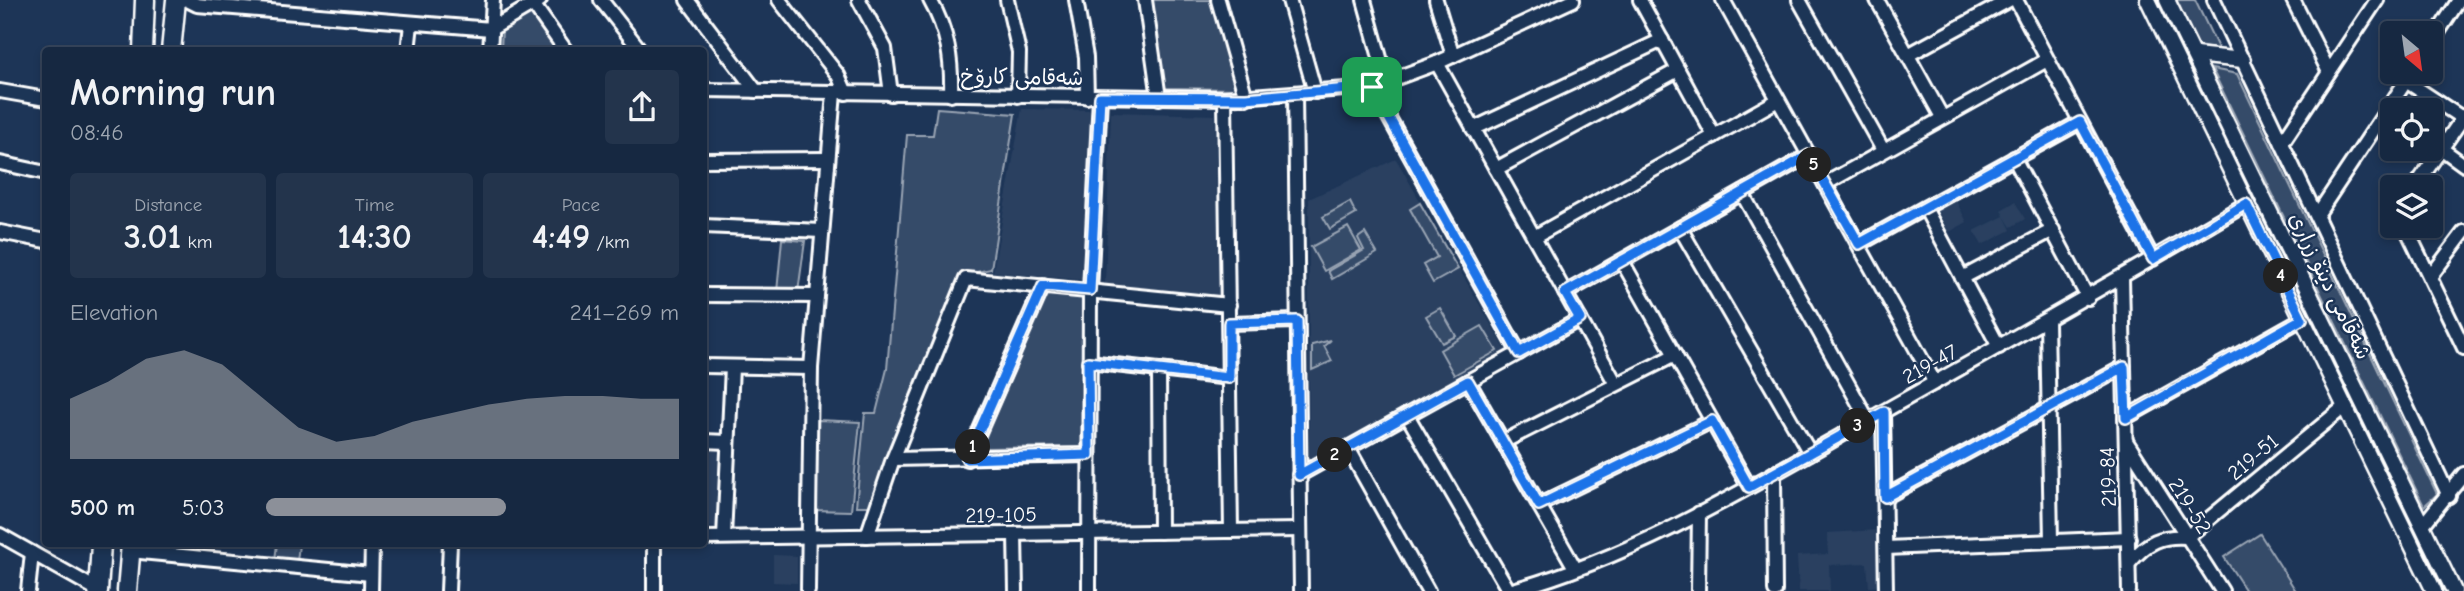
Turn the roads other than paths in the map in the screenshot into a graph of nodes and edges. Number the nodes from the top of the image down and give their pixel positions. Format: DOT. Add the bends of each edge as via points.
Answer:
graph roads {
  1 [pos="145,0"];
  2 [pos="176,0"];
  3 [pos="493,0"];
  4 [pos="601,0"];
  5 [pos="687,0"];
  6 [pos="779,0"];
  7 [pos="859,0"];
  8 [pos="930,0"];
  9 [pos="1007,0"];
  10 [pos="1076,0"];
  11 [pos="1145,0"];
  12 [pos="1218,0"];
  13 [pos="1289,0"];
  14 [pos="1364,0"];
  15 [pos="1436,0"];
  16 [pos="1573,0"];
  17 [pos="1640,0"];
  18 [pos="1723,0"];
  19 [pos="1799,0"];
  20 [pos="1877,0"];
  21 [pos="2009,0"];
  22 [pos="2016,0"];
  23 [pos="2148,0"];
  24 [pos="2167,0"];
  25 [pos="2214,0"];
  26 [pos="2377,0"];
  27 [pos="2459,0"];
  28 [pos="2294,1"];
  29 [pos="536,2"];
  30 [pos="192,3"];
  31 [pos="411,24"];
  32 [pos="2443,25"];
  33 [pos="491,29"];
  34 [pos="1662,40"];
  35 [pos="143,47"];
  36 [pos="171,47"];
  37 [pos="408,47"];
  38 [pos="489,47"];
  39 [pos="564,47"];
  40 [pos="638,47"];
  41 [pos="1908,55"];
  42 [pos="2195,55"];
  43 [pos="1453,56"];
  44 [pos="2047,60"];
  45 [pos="2243,60"];
  46 [pos="1437,63"];
  47 [pos="1678,70"];
  48 [pos="2329,72"];
  49 [pos="1387,83"];
  50 [pos="2404,84"];
  51 [pos="2420,84"];
  52 [pos="1372,87"];
  53 [pos="707,90"];
  54 [pos="0,91"];
  55 [pos="756,91"];
  56 [pos="1315,92"];
  57 [pos="840,93"];
  58 [pos="1295,93"];
  59 [pos="891,94"];
  60 [pos="951,95"];
  61 [pos="1018,96"];
  62 [pos="1094,97"];
  63 [pos="42,98"];
  64 [pos="1159,98"];
  65 [pos="1225,98"];
  66 [pos="1246,98"];
  67 [pos="1779,100"];
  68 [pos="1942,117"];
  69 [pos="2463,117"];
  70 [pos="2080,122"];
  71 [pos="1473,129"];
  72 [pos="1714,136"];
  73 [pos="2282,144"];
  74 [pos="2443,147"];
  75 [pos="1883,150"];
  76 [pos="2443,150"];
  77 [pos="1809,155"];
  78 [pos="2014,158"];
  79 [pos="827,159"];
  80 [pos="707,160"];
  81 [pos="0,163"];
  82 [pos="2464,165"];
  83 [pos="1496,169"];
  84 [pos="42,172"];
  85 [pos="1825,184"];
  86 [pos="1742,193"];
  87 [pos="2246,204"];
  88 [pos="1925,208"];
  89 [pos="2317,215"];
  90 [pos="707,226"];
  91 [pos="1680,228"];
  92 [pos="2053,230"];
  93 [pos="822,231"];
  94 [pos="0,232"];
  95 [pos="2464,232"];
  96 [pos="1534,237"];
  97 [pos="2411,238"];
  98 [pos="42,240"];
  99 [pos="1859,244"];
  100 [pos="2153,259"];
  101 [pos="1622,261"];
  102 [pos="2430,277"];
  103 [pos="1962,278"];
  104 [pos="2122,278"];
  105 [pos="1043,286"];
  106 [pos="1090,290"];
  107 [pos="1565,293"];
  108 [pos="707,295"];
  109 [pos="817,296"];
  110 [pos="2088,298"];
  111 [pos="1228,305"];
  112 [pos="1580,319"];
  113 [pos="2302,319"];
  114 [pos="1297,321"];
  115 [pos="2047,321"];
  116 [pos="1229,323"];
  117 [pos="1999,347"];
  118 [pos="2464,347"];
  119 [pos="1519,353"];
  120 [pos="1675,355"];
  121 [pos="1088,362"];
  122 [pos="707,366"];
  123 [pos="732,367"];
  124 [pos="2124,367"];
  125 [pos="811,368"];
  126 [pos="1159,370"];
  127 [pos="1229,378"];
  128 [pos="1468,381"];
  129 [pos="1935,383"];
  130 [pos="1616,384"];
  131 [pos="2344,407"];
  132 [pos="2049,409"];
  133 [pos="1884,412"];
  134 [pos="1407,415"];
  135 [pos="2126,418"];
  136 [pos="1868,420"];
  137 [pos="1712,421"];
  138 [pos="2126,440"];
  139 [pos="707,441"];
  140 [pos="727,442"];
  141 [pos="1503,442"];
  142 [pos="1348,448"];
  143 [pos="1810,453"];
  144 [pos="1089,455"];
  145 [pos="893,459"];
  146 [pos="967,459"];
  147 [pos="1774,473"];
  148 [pos="2464,474"];
  149 [pos="1299,475"];
  150 [pos="1749,487"];
  151 [pos="2449,496"];
  152 [pos="1885,497"];
  153 [pos="1539,505"];
  154 [pos="1699,513"];
  155 [pos="2422,526"];
  156 [pos="1300,530"];
  157 [pos="1231,531"];
  158 [pos="1160,532"];
  159 [pos="1091,533"];
  160 [pos="1015,534"];
  161 [pos="0,535"];
  162 [pos="809,536"];
  163 [pos="867,536"];
  164 [pos="724,537"];
  165 [pos="2187,537"];
  166 [pos="707,538"];
  167 [pos="2129,538"];
  168 [pos="2052,541"];
  169 [pos="102,547"];
  170 [pos="130,547"];
  171 [pos="372,547"];
  172 [pos="450,547"];
  173 [pos="654,547"];
  174 [pos="1885,548"];
  175 [pos="32,553"];
  176 [pos="2130,562"];
  177 [pos="1575,568"];
  178 [pos="371,574"];
  179 [pos="98,590"];
  180 [pos="28,591"];
  181 [pos="127,591"];
  182 [pos="370,591"];
  183 [pos="448,591"];
  184 [pos="654,591"];
  185 [pos="808,591"];
  186 [pos="1016,591"];
  187 [pos="1089,591"];
  188 [pos="1301,591"];
  189 [pos="1428,591"];
  190 [pos="1508,591"];
  191 [pos="1698,591"];
  192 [pos="1775,591"];
  193 [pos="1886,591"];
  194 [pos="2129,591"];
  195 [pos="2222,591"];
  196 [pos="2434,591"];
  197 [pos="2454,591"];
  1 -- 35 [label="highway"];
  2 -- 36 [label="highway"];
  3 -- 33 [label="street"];
  4 -- 40 [label="street"];
  5 -- 55 [label="street"];
  6 -- 57 [label="street" via="838,75"];
  7 -- 59 [label="street" via="886,48"];
  8 -- 60 [label="street" via="951,50"];
  9 -- 61 [label="street" via="1019,52"];
  10 -- 62 [label="street"];
  11 -- 64 [label="street"];
  12 -- 66 [label="street"];
  13 -- 56 [label="street"];
  14 -- 49 [label="street"];
  15 -- 43 [label="street"];
  16 -- 43 [label="street, شەقامی کارۆخ"];
  17 -- 34 [label="street"];
  18 -- 67 [label="street"];
  19 -- 75 [label="street"];
  20 -- 41 [label="street"];
  21 -- 41 [label="street"];
  22 -- 44 [label="street"];
  23 -- 87 [label="main road, شەقامی دینۆ زراری"];
  24 -- 42 [label="main road, شەقامی دینۆ زراری"];
  25 -- 45 [label="street"];
  26 -- 48 [label="street"];
  27 -- 32 [label="street"];
  28 -- 48 [label="street"];
  29 -- 33 [label="street"];
  29 -- 39 [label="street"];
  30 -- 31 [label="street"];
  31 -- 33 [label="street"];
  31 -- 37 [label="street"];
  33 -- 38 [label="street"];
  34 -- 47 [label="street"];
  34 -- 71 [label="street"];
  41 -- 68 [label="street"];
  42 -- 45 [label="main road"];
  42 -- 155 [label="main road, شەقامی دینۆ زراری"];
  43 -- 46 [label="street, شەقامی کارۆخ"];
  44 -- 68 [label="street"];
  44 -- 70 [label="street"];
  45 -- 73 [label="street"];
  46 -- 49 [label="street, شەقامی کارۆخ"];
  46 -- 71 [label="street"];
  47 -- 72 [label="street"];
  47 -- 83 [label="street"];
  48 -- 73 [label="street"];
  49 -- 52 [label="street, شەقامی کارۆخ"];
  50 -- 89 [label="street"];
  51 -- 69 [label="street"];
  52 -- 56 [label="street, شەقامی کارۆخ"];
  52 -- 119 [label="street"];
  53 -- 55 [label="street, شەقامی کارۆخ"];
  54 -- 63 [label="street"];
  55 -- 57 [label="street, شەقامی کارۆخ"];
  56 -- 58 [label="street, شەقامی کارۆخ"];
  57 -- 59 [label="street, شەقامی کارۆخ"];
  57 -- 79 [label="street"];
  58 -- 66 [label="street, شەقامی کارۆخ"];
  58 -- 114 [label="street"];
  59 -- 60 [label="street, شەقامی کارۆخ"];
  60 -- 61 [label="street, شەقامی کارۆخ"];
  61 -- 62 [label="street, شەقامی کارۆخ"];
  62 -- 64 [label="street, شەقامی کارۆخ"];
  62 -- 106 [label="street"];
  64 -- 65 [label="street, شەقامی کارۆخ"];
  65 -- 66 [label="street, شەقامی کارۆخ"];
  65 -- 111 [label="street"];
  67 -- 72 [label="street"];
  67 -- 77 [label="street"];
  68 -- 75 [label="street"];
  69 -- 74 [label="street"];
  70 -- 78 [label="street"];
  70 -- 100 [label="street"];
  71 -- 83 [label="street"];
  72 -- 96 [label="street"];
  73 -- 89 [label="street"];
  75 -- 85 [label="street"];
  76 -- 82 [label="street"];
  77 -- 85 [label="street"];
  77 -- 86 [label="street"];
  78 -- 88 [label="street"];
  78 -- 92 [label="street"];
  79 -- 80 [label="street"];
  79 -- 93 [label="street"];
  81 -- 84 [label="street"];
  83 -- 96 [label="street"];
  85 -- 99 [label="street"];
  86 -- 91 [label="street"];
  86 -- 136 [label="street"];
  87 -- 100 [label="street, 219-47"];
  87 -- 113 [label="main road, شەقامی دینۆ زراری"];
  88 -- 99 [label="street"];
  88 -- 103 [label="street"];
  89 -- 151 [label="street"];
  90 -- 93 [label="street"];
  91 -- 101 [label="street"];
  91 -- 143 [label="street"];
  92 -- 103 [label="street"];
  92 -- 110 [label="street"];
  93 -- 109 [label="street"];
  94 -- 98 [label="street"];
  95 -- 102 [label="street"];
  96 -- 107 [label="street"];
  97 -- 102 [label="street"];
  99 -- 129 [label="street"];
  100 -- 104 [label="street, 219-47"];
  101 -- 107 [label="street"];
  101 -- 120 [label="street"];
  102 -- 118 [label="street"];
  103 -- 117 [label="street"];
  104 -- 110 [label="street, 219-47"];
  104 -- 124 [label="street, 219-84"];
  105 -- 106 [label="street"];
  105 -- 145 [label="street" via="967,279"];
  105 -- 146 [label="street"];
  106 -- 111 [label="street"];
  106 -- 121 [label="street"];
  107 -- 112 [label="street"];
  108 -- 109 [label="street"];
  109 -- 125 [label="street"];
  110 -- 115 [label="street, 219-47"];
  111 -- 116 [label="street"];
  112 -- 119 [label="street"];
  112 -- 130 [label="street"];
  113 -- 131 [label="main road, شەقامی دینۆ زراری"];
  113 -- 135 [label="street"];
  114 -- 116 [label="street"];
  114 -- 149 [label="street"];
  115 -- 117 [label="street, 219-47"];
  115 -- 132 [label="street"];
  116 -- 127 [label="street"];
  117 -- 129 [label="street, 219-47"];
  119 -- 128 [label="street"];
  120 -- 130 [label="street"];
  120 -- 137 [label="street"];
  121 -- 126 [label="street"];
  121 -- 144 [label="street"];
  122 -- 123 [label="street"];
  123 -- 125 [label="street"];
  123 -- 140 [label="street"];
  124 -- 132 [label="street"];
  124 -- 135 [label="street, 219-84"];
  125 -- 162 [label="street"];
  126 -- 127 [label="street"];
  126 -- 158 [label="street"];
  127 -- 157 [label="street"];
  128 -- 134 [label="street"];
  128 -- 141 [label="street"];
  129 -- 133 [label="street, 219-47"];
  130 -- 141 [label="street"];
  131 -- 165 [label="street, 219-51"];
  131 -- 196 [label="main road, شەقامی دینۆ زراری"];
  132 -- 152 [label="street"];
  132 -- 168 [label="street"];
  133 -- 136 [label="street, 219-47"];
  133 -- 152 [label="street"];
  134 -- 142 [label="street"];
  134 -- 190 [label="street"];
  135 -- 138 [label="street, 219-84"];
  136 -- 143 [label="street, 219-47"];
  137 -- 150 [label="street"];
  137 -- 153 [label="street"];
  138 -- 165 [label="street, 219-52"];
  138 -- 167 [label="street, 219-84"];
  139 -- 140 [label="street"];
  140 -- 164 [label="street"];
  141 -- 153 [label="street"];
  142 -- 149 [label="street"];
  142 -- 189 [label="street"];
  143 -- 147 [label="street, 219-47"];
  144 -- 146 [label="street"];
  144 -- 159 [label="street"];
  145 -- 146 [label="street"];
  145 -- 163 [label="street"];
  147 -- 150 [label="street, 219-47"];
  147 -- 192 [label="street"];
  148 -- 151 [label="street"];
  149 -- 156 [label="street"];
  150 -- 154 [label="street, 219-47"];
  151 -- 155 [label="street"];
  152 -- 174 [label="street"];
  153 -- 177 [label="street"];
  154 -- 177 [label="street, 219-47"];
  154 -- 191 [label="street"];
  155 -- 197 [label="main road, شەقامی دینۆ زراری"];
  156 -- 157 [label="street, 219-105"];
  156 -- 188 [label="street"];
  157 -- 158 [label="street, 219-105"];
  158 -- 159 [label="street, 219-105"];
  159 -- 160 [label="street, 219-105"];
  159 -- 187 [label="street"];
  160 -- 163 [label="street, 219-105"];
  160 -- 186 [label="street"];
  161 -- 175 [label="street"];
  162 -- 163 [label="street, 219-105"];
  162 -- 164 [label="street, 219-105"];
  162 -- 185 [label="street"];
  164 -- 166 [label="street, 219-105"];
  165 -- 176 [label="street" via="2150,542"];
  165 -- 195 [label="street, 219-52"];
  167 -- 168 [label="street"];
  167 -- 176 [label="street, 219-84"];
  168 -- 174 [label="street"];
  169 -- 179 [label="highway"];
  170 -- 178 [label="street"];
  170 -- 181 [label="highway"];
  171 -- 178 [label="street"];
  172 -- 183 [label="street"];
  173 -- 184 [label="street"];
  174 -- 193 [label="street"];
  175 -- 179 [label="street"];
  175 -- 180 [label="street"];
  176 -- 194 [label="street, 219-84"];
  177 -- 190 [label="street, 219-47"];
  178 -- 182 [label="street"];
}
